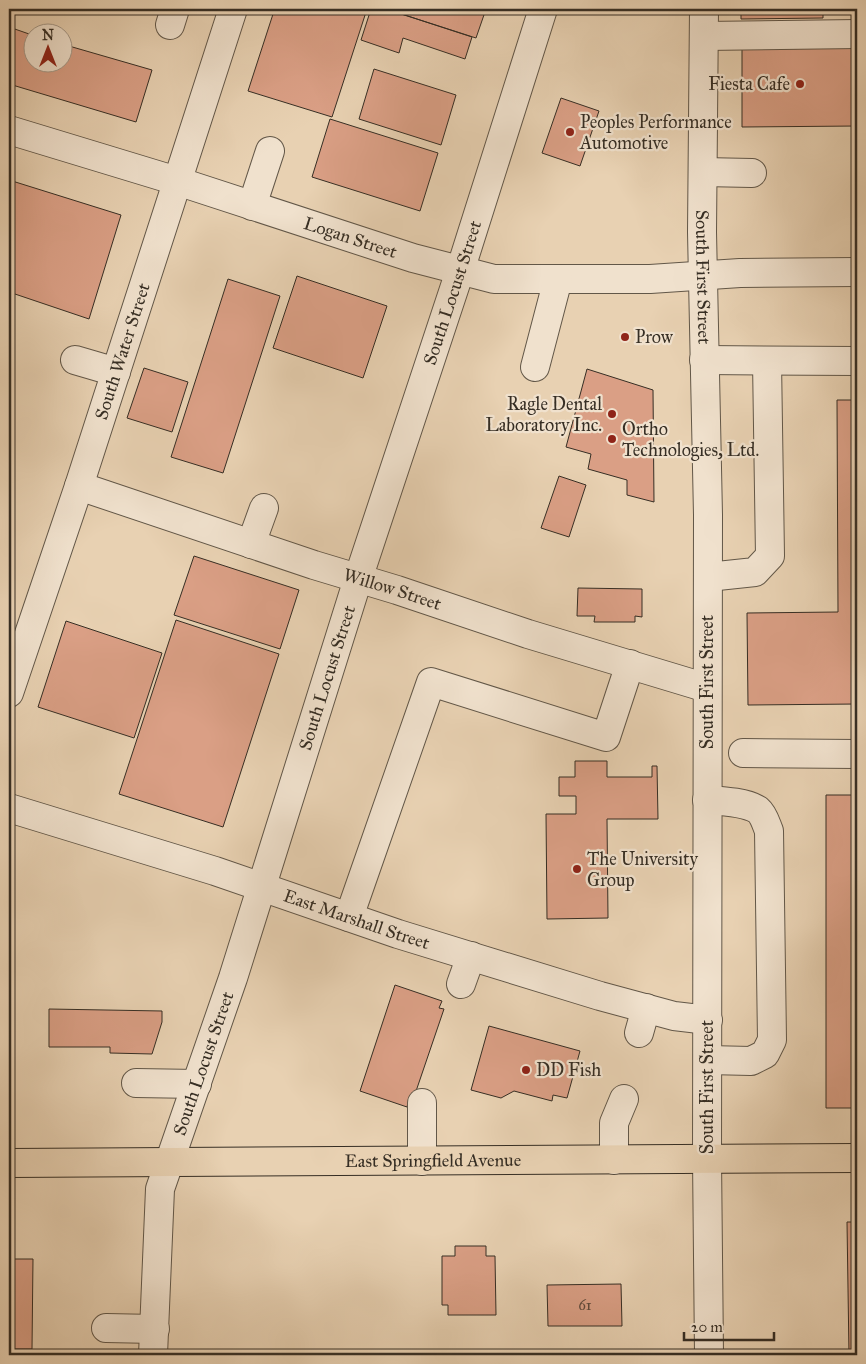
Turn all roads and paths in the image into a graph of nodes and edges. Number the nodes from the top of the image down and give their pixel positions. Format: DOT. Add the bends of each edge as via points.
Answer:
graph roads {
  1 [pos="233,9"];
  2 [pos="543,9"];
  3 [pos="704,9"];
  4 [pos="857,34"];
  5 [pos="704,36"];
  6 [pos="9,130"];
  7 [pos="270,151"];
  8 [pos="703,172"];
  9 [pos="752,173"];
  10 [pos="177,181"];
  11 [pos="252,206"];
  12 [pos="460,271"];
  13 [pos="857,272"];
  14 [pos="703,276"];
  15 [pos="558,279"];
  16 [pos="75,360"];
  17 [pos="704,360"];
  18 [pos="857,360"];
  19 [pos="768,361"];
  20 [pos="535,367"];
  21 [pos="116,372"];
  22 [pos="79,486"];
  23 [pos="264,508"];
  24 [pos="251,544"];
  25 [pos="708,577"];
  26 [pos="358,579"];
  27 [pos="630,664"];
  28 [pos="707,688"];
  29 [pos="9,694"];
  30 [pos="743,754"];
  31 [pos="857,754"];
  32 [pos="707,800"];
  33 [pos="9,808"];
  34 [pos="262,887"];
  35 [pos="349,917"];
  36 [pos="471,956"];
  37 [pos="462,984"];
  38 [pos="708,1020"];
  39 [pos="708,1060"];
  40 [pos="136,1084"];
  41 [pos="197,1084"];
  42 [pos="624,1099"];
  43 [pos="422,1103"];
  44 [pos="707,1158"];
  45 [pos="857,1158"];
  46 [pos="614,1160"];
  47 [pos="422,1161"];
  48 [pos="169,1162"];
  49 [pos="9,1163"];
  50 [pos="106,1328"];
  51 [pos="154,1342"];
  52 [pos="709,1355"];
  1 -- 10 [label="street, South Water Street"];
  2 -- 12 [label="street, South Locust Street"];
  3 -- 5 [label="street, South First Street"];
  4 -- 5 [label="street"];
  5 -- 8 [label="street, South First Street"];
  6 -- 10 [label="street, Logan Street"];
  7 -- 11 [label="street"];
  8 -- 9 [label="street"];
  8 -- 14 [label="street, South First Street"];
  10 -- 11 [label="street, Logan Street"];
  10 -- 21 [label="street, South Water Street"];
  11 -- 12 [label="street, Logan Street"];
  12 -- 15 [label="street, Logan Street" via="494,279"];
  12 -- 26 [label="street, South Locust Street"];
  13 -- 14 [label="street, Logan Street"];
  14 -- 15 [label="street, Logan Street"];
  14 -- 17 [label="street, South First Street"];
  15 -- 20 [label="street"];
  16 -- 21 [label="street"];
  17 -- 19 [label="street"];
  17 -- 25 [label="street, South First Street"];
  18 -- 19 [label="street"];
  19 -- 25 [label="street" via="770,556 755,572"];
  21 -- 22 [label="street, South Water Street"];
  22 -- 24 [label="street, Willow Street"];
  22 -- 29 [label="street, South Water Street"];
  23 -- 24 [label="street"];
  24 -- 26 [label="street, Willow Street"];
  25 -- 28 [label="street, South First Street"];
  26 -- 27 [label="street, Willow Street"];
  26 -- 34 [label="street, South Locust Street"];
  27 -- 28 [label="street, Willow Street"];
  27 -- 35 [label="street" via="606,737 431,682"];
  28 -- 32 [label="street, South First Street"];
  30 -- 31 [label="street"];
  32 -- 38 [label="street, South First Street"];
  32 -- 39 [label="street" via="732,802 758,810 769,831 772,1040 765,1054 751,1062"];
  33 -- 34 [label="street, East Marshall Street"];
  34 -- 35 [label="street, East Marshall Street"];
  34 -- 41 [label="street, South Locust Street"];
  35 -- 36 [label="street, East Marshall Street"];
  36 -- 37 [label="street"];
  36 -- 38 [label="street, East Marshall Street" via="642,1021 674,1016"];
  38 -- 39 [label="street, South First Street"];
  39 -- 44 [label="street, South First Street"];
  40 -- 41 [label="street"];
  41 -- 48 [label="street, South Locust Street"];
  42 -- 46 [label="street" via="614,1123"];
  43 -- 47 [label="street"];
  44 -- 45 [label="main road, East Springfield Avenue"];
  44 -- 46 [label="main road, East Springfield Avenue"];
  44 -- 52 [label="street, South First Street"];
  46 -- 47 [label="main road, East Springfield Avenue"];
  47 -- 48 [label="main road, East Springfield Avenue"];
  48 -- 49 [label="main road, East Springfield Avenue"];
  48 -- 51 [label="street, South Locust Street" via="160,1190"];
  50 -- 51 [label="street"];
}
